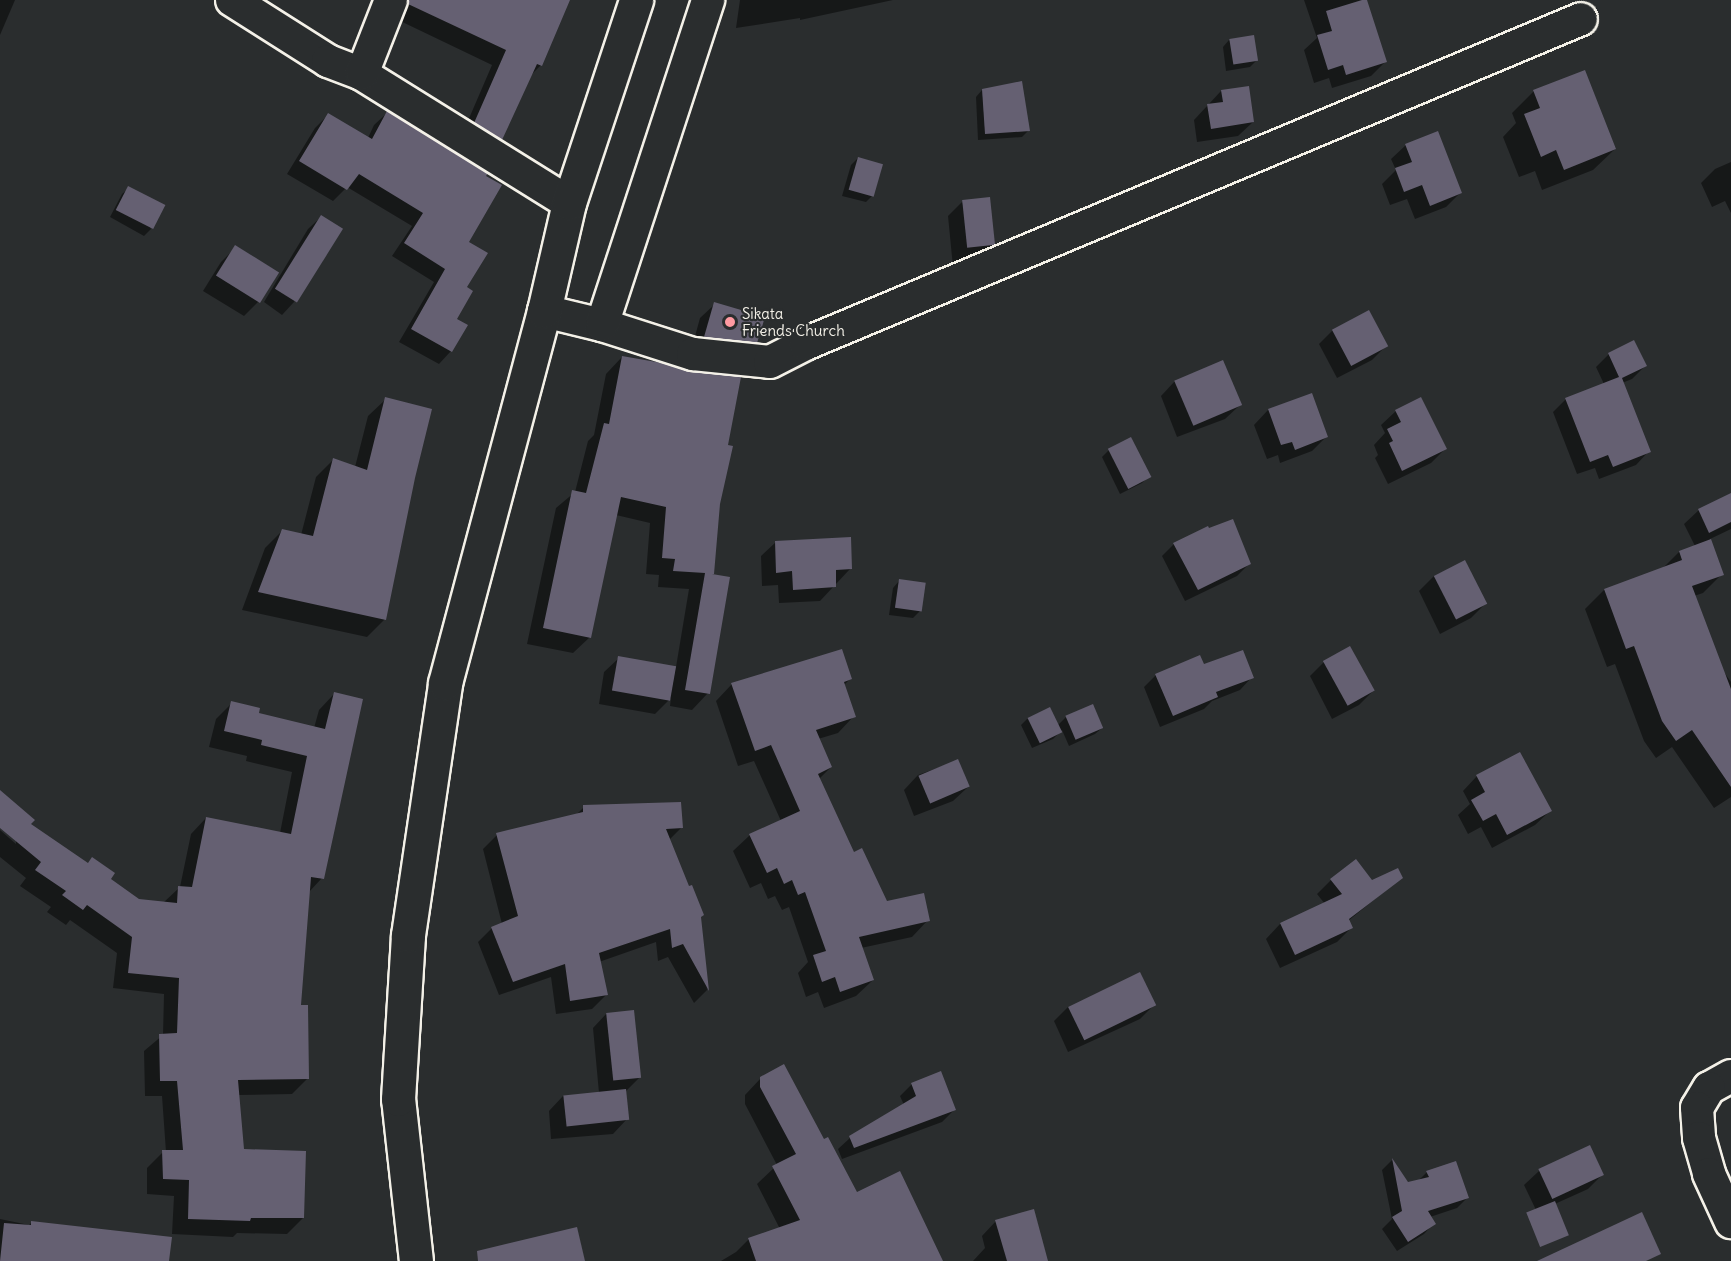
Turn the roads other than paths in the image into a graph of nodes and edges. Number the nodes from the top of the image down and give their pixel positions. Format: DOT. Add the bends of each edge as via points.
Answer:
graph roads {
  1 [pos="232,0"];
  2 [pos="390,0"];
  3 [pos="636,0"];
  4 [pos="708,0"];
  5 [pos="1581,19"];
  6 [pos="362,74"];
  7 [pos="569,203"];
  8 [pos="544,311"];
  9 [pos="602,325"];
  10 [pos="1731,1076"];
  11 [pos="1731,1222"];
  12 [pos="416,1261"];
  1 -- 6 [label="street" via="327,61"];
  2 -- 6 [label="street"];
  3 -- 7 [label="street"];
  4 -- 9 [label="street"];
  5 -- 9 [label="street" via="816,339 770,362 693,354"];
  6 -- 7 [label="street"];
  7 -- 8 [label="street"];
  8 -- 9 [label="street"];
  8 -- 12 [label="street" via="445,683 408,935 398,1099"];
  10 -- 11 [label="street" via="1708,1088 1697,1108 1708,1174"];
}
